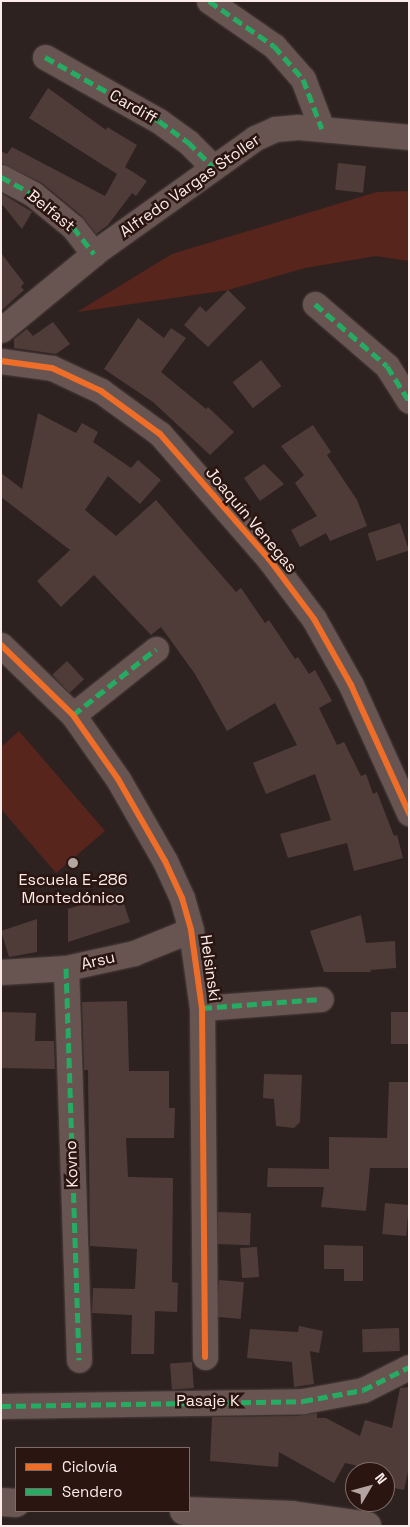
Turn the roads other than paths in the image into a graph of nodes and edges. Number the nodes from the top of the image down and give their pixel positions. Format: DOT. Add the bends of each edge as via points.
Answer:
graph roads {
  1 [pos="209,1"];
  2 [pos="45,57"];
  3 [pos="322,129"];
  4 [pos="409,137"];
  5 [pos="213,167"];
  6 [pos="1,177"];
  7 [pos="94,254"];
  8 [pos="315,304"];
  9 [pos="1,330"];
  10 [pos="1,361"];
  11 [pos="409,401"];
  12 [pos="1,645"];
  13 [pos="156,649"];
  14 [pos="73,715"];
  15 [pos="409,813"];
  16 [pos="191,930"];
  17 [pos="66,968"];
  18 [pos="1,972"];
  19 [pos="321,999"];
  20 [pos="202,1008"];
  21 [pos="206,1356"];
  22 [pos="79,1360"];
  23 [pos="409,1367"];
  24 [pos="1,1406"];
  25 [pos="1,1502"];
  26 [pos="15,1503"];
  27 [pos="190,1511"];
  28 [pos="366,1526"];
  1 -- 3 [label="street" via="274,46 303,79"];
  2 -- 5 [label="street, Cardiff" via="159,121 188,142"];
  3 -- 4 [label="street, Alfredo Vargas Stoller"];
  3 -- 5 [label="street, Alfredo Vargas Stoller" via="275,129"];
  5 -- 7 [label="street, Alfredo Vargas Stoller"];
  6 -- 7 [label="street, Belfast" via="34,194 73,226"];
  7 -- 9 [label="street, Alfredo Vargas Stoller"];
  8 -- 11 [label="street" via="387,366"];
  10 -- 15 [label="street, Joaquín Venegas" via="52,368 101,391 160,434 268,559 314,619 350,686"];
  12 -- 14 [label="street, Helsinski"];
  13 -- 14 [label="street"];
  14 -- 16 [label="street, Helsinski" via="118,779 165,861 182,898"];
  16 -- 17 [label="street, Arsu" via="134,953"];
  16 -- 20 [label="street, Helsinski"];
  17 -- 18 [label="street, Arsu"];
  17 -- 22 [label="street, Kovno"];
  19 -- 20 [label="street"];
  20 -- 21 [label="street, Helsinski"];
  23 -- 24 [label="street, Pasaje K" via="363,1390 303,1401"];
  25 -- 26 [label="main road"];
  27 -- 28 [label="main road" via="292,1514"];
}
